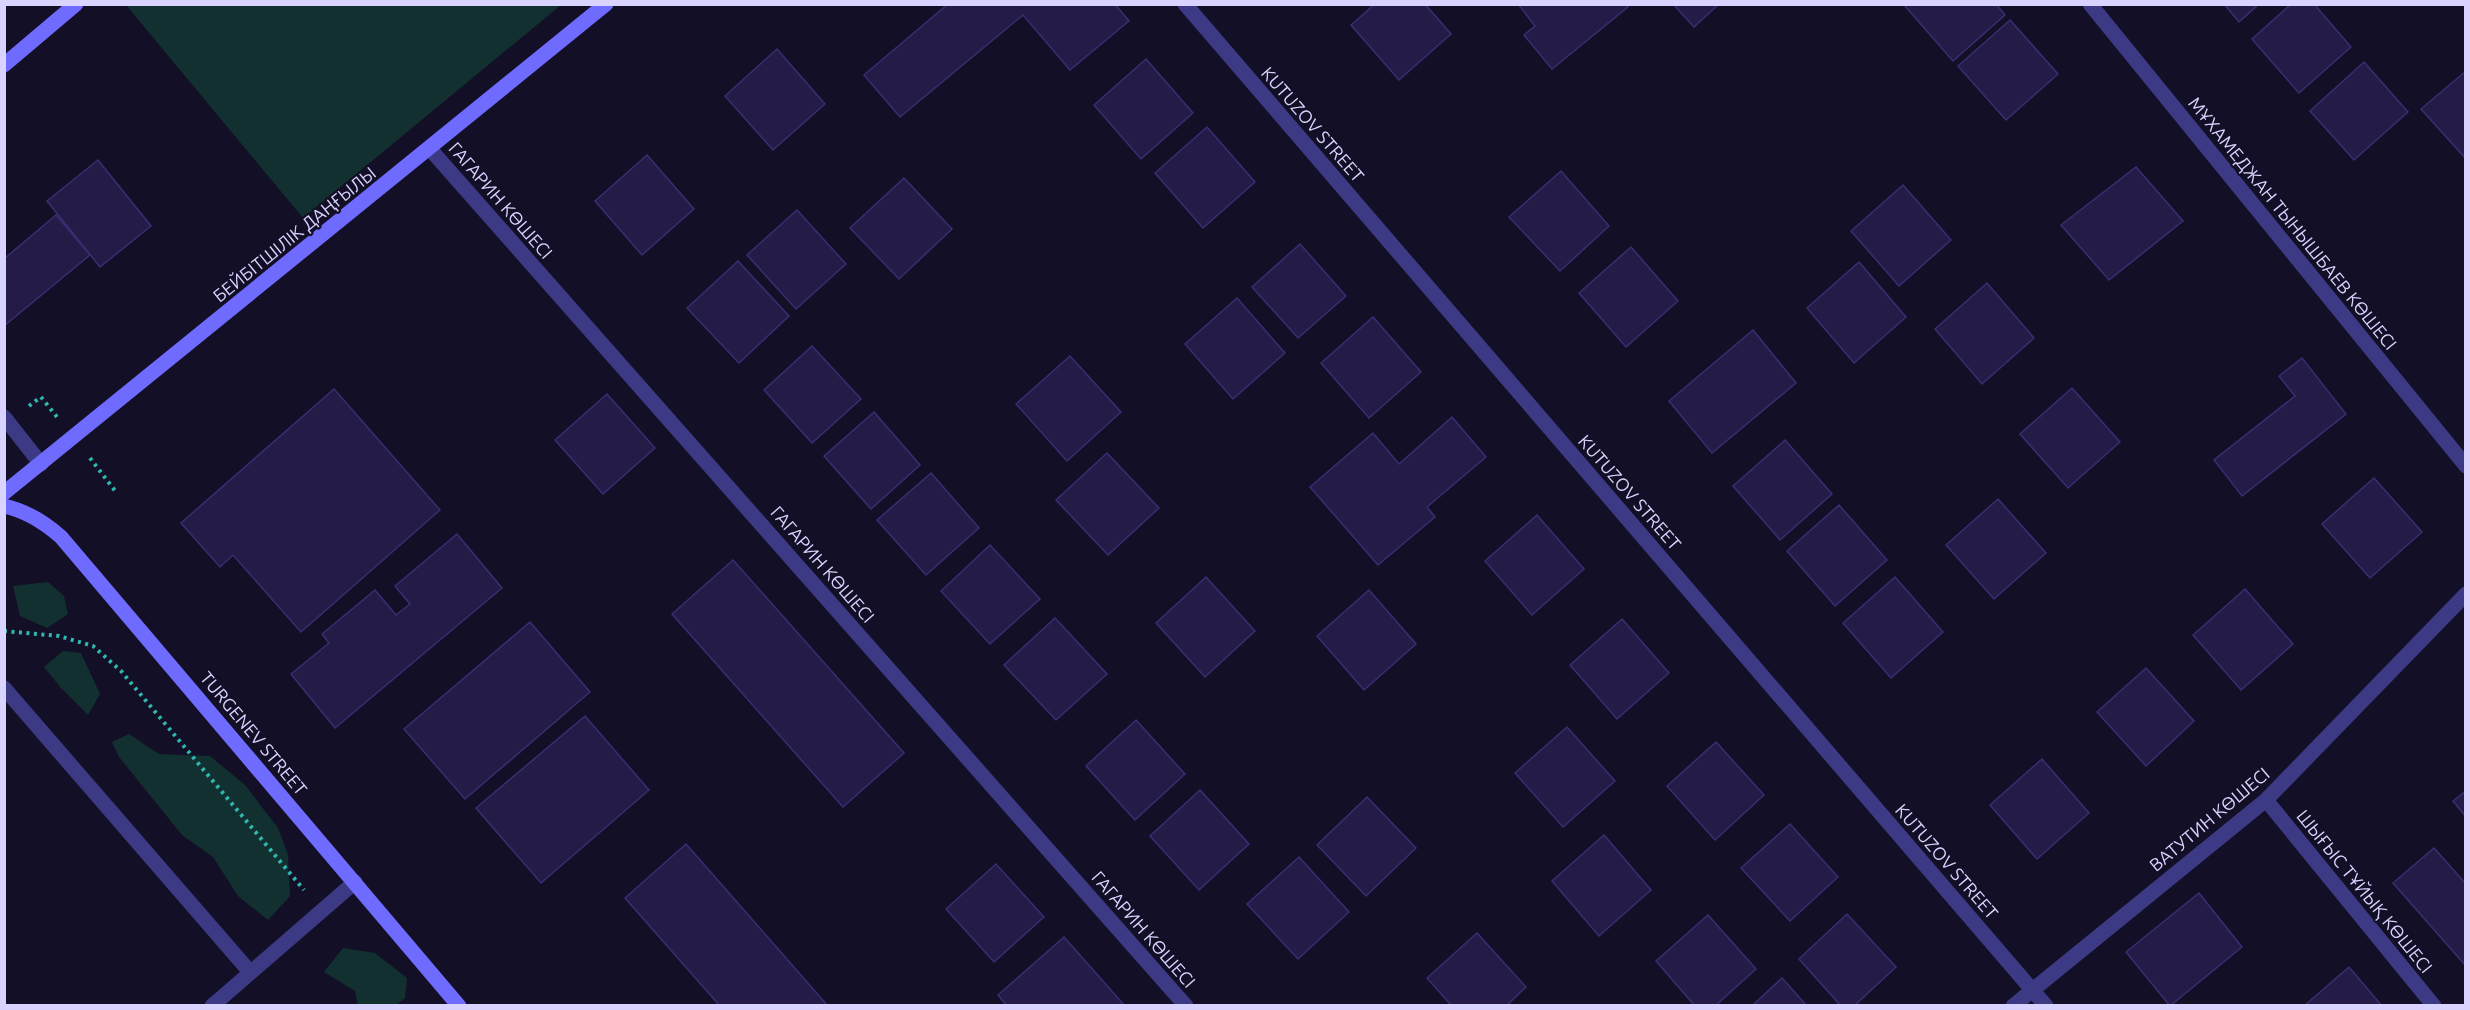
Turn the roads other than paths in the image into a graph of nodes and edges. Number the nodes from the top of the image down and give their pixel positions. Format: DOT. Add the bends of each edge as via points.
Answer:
graph roads {
  1 [pos="76,4"];
  2 [pos="606,4"];
  3 [pos="1185,4"];
  4 [pos="2090,4"];
  5 [pos="4,65"];
  6 [pos="430,149"];
  7 [pos="4,417"];
  8 [pos="41,464"];
  9 [pos="2466,466"];
  10 [pos="4,493"];
  11 [pos="4,506"];
  12 [pos="2466,594"];
  13 [pos="4,688"];
  14 [pos="2266,800"];
  15 [pos="355,882"];
  16 [pos="250,972"];
  17 [pos="2032,990"];
  18 [pos="212,1005"];
  19 [pos="459,1005"];
  20 [pos="1186,1005"];
  21 [pos="2013,1005"];
  22 [pos="2046,1005"];
  23 [pos="2434,1005"];
  1 -- 5 [label="main road"];
  2 -- 6 [label="main road, БЕЙБІТШІЛІК ДАҢҒЫЛЫ"];
  3 -- 17 [label="street, KUTUZOV STREET"];
  4 -- 9 [label="street, МҰХАМЕДЖАН ТЫНЫШБАЕВ КӨШЕСІ"];
  6 -- 8 [label="main road, БЕЙБІТШІЛІК ДАҢҒЫЛЫ"];
  6 -- 20 [label="street, ГАГАРИН КӨШЕСІ"];
  7 -- 8 [label="street"];
  8 -- 10 [label="main road, БЕЙБІТШІЛІК ДАҢҒЫЛЫ"];
  11 -- 15 [label="main road, TURGENEV STREET" via="20,509 61,537"];
  12 -- 14 [label="street, ВАТУТИН КӨШЕСІ"];
  13 -- 16 [label="street"];
  14 -- 17 [label="street, ВАТУТИН КӨШЕСІ"];
  14 -- 23 [label="street, ШЫҒЫС ТҰЙЫҚ КӨШЕСІ"];
  15 -- 16 [label="street"];
  15 -- 19 [label="main road, TURGENEV STREET"];
  16 -- 18 [label="street"];
  17 -- 21 [label="street, ВАТУТИН КӨШЕСІ"];
  17 -- 22 [label="street, KUTUZOV STREET"];
}
